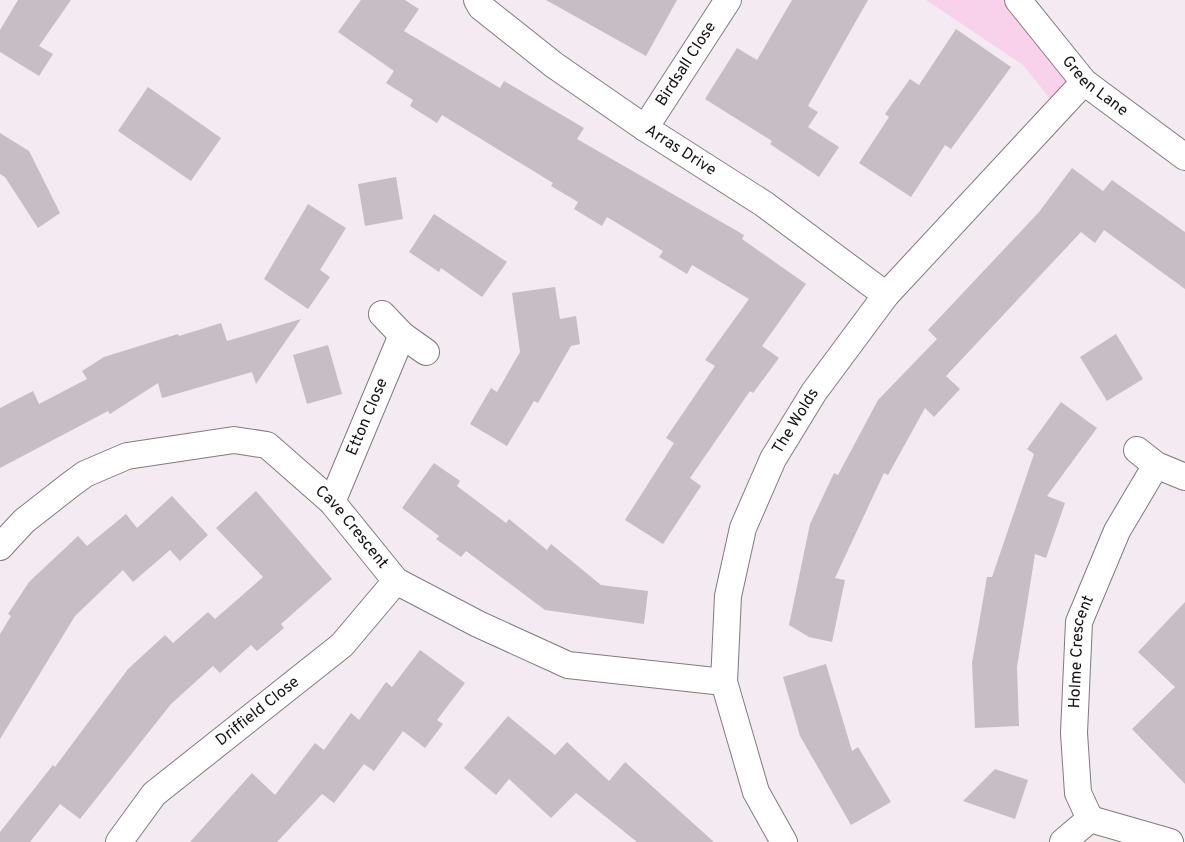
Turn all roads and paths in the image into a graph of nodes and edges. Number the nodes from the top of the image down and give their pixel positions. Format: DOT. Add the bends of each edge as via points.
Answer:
graph roads {
  1 [pos="477,0"];
  2 [pos="728,0"];
  3 [pos="1018,0"];
  4 [pos="1084,82"];
  5 [pos="645,128"];
  6 [pos="1185,157"];
  7 [pos="886,295"];
  8 [pos="382,314"];
  9 [pos="402,334"];
  10 [pos="426,352"];
  11 [pos="1185,477"];
  12 [pos="332,502"];
  13 [pos="0,547"];
  14 [pos="396,581"];
  15 [pos="724,682"];
  16 [pos="1090,819"];
  17 [pos="119,842"];
  18 [pos="784,842"];
  19 [pos="1064,842"];
  20 [pos="1170,842"];
  1 -- 5 [label="street, Arras Drive" via="554,65"];
  2 -- 5 [label="street, Birdsall Close"];
  3 -- 4 [label="street, Green Lane"];
  4 -- 6 [label="street, Green Lane"];
  4 -- 7 [label="street, The Wolds"];
  5 -- 7 [label="street, Arras Drive" via="764,204"];
  7 -- 15 [label="street, The Wolds" via="814,392 773,459 743,528 728,596"];
  8 -- 9 [label="street"];
  9 -- 10 [label="street"];
  9 -- 12 [label="street, Etton Close"];
  11 -- 16 [label="street, Holme Crescent" via="1147,458 1079,622 1074,733 1078,793"];
  12 -- 13 [label="street, Cave Crescent" via="267,445 234,440 127,456 85,474 24,520"];
  12 -- 14 [label="street, Cave Crescent"];
  14 -- 15 [label="street, Cave Crescent" via="568,665"];
  14 -- 17 [label="street, Driffield Close" via="342,645 154,794"];
  15 -- 18 [label="street, The Wolds" via="756,792"];
  16 -- 19 [label="street"];
  16 -- 20 [label="street"];
}
